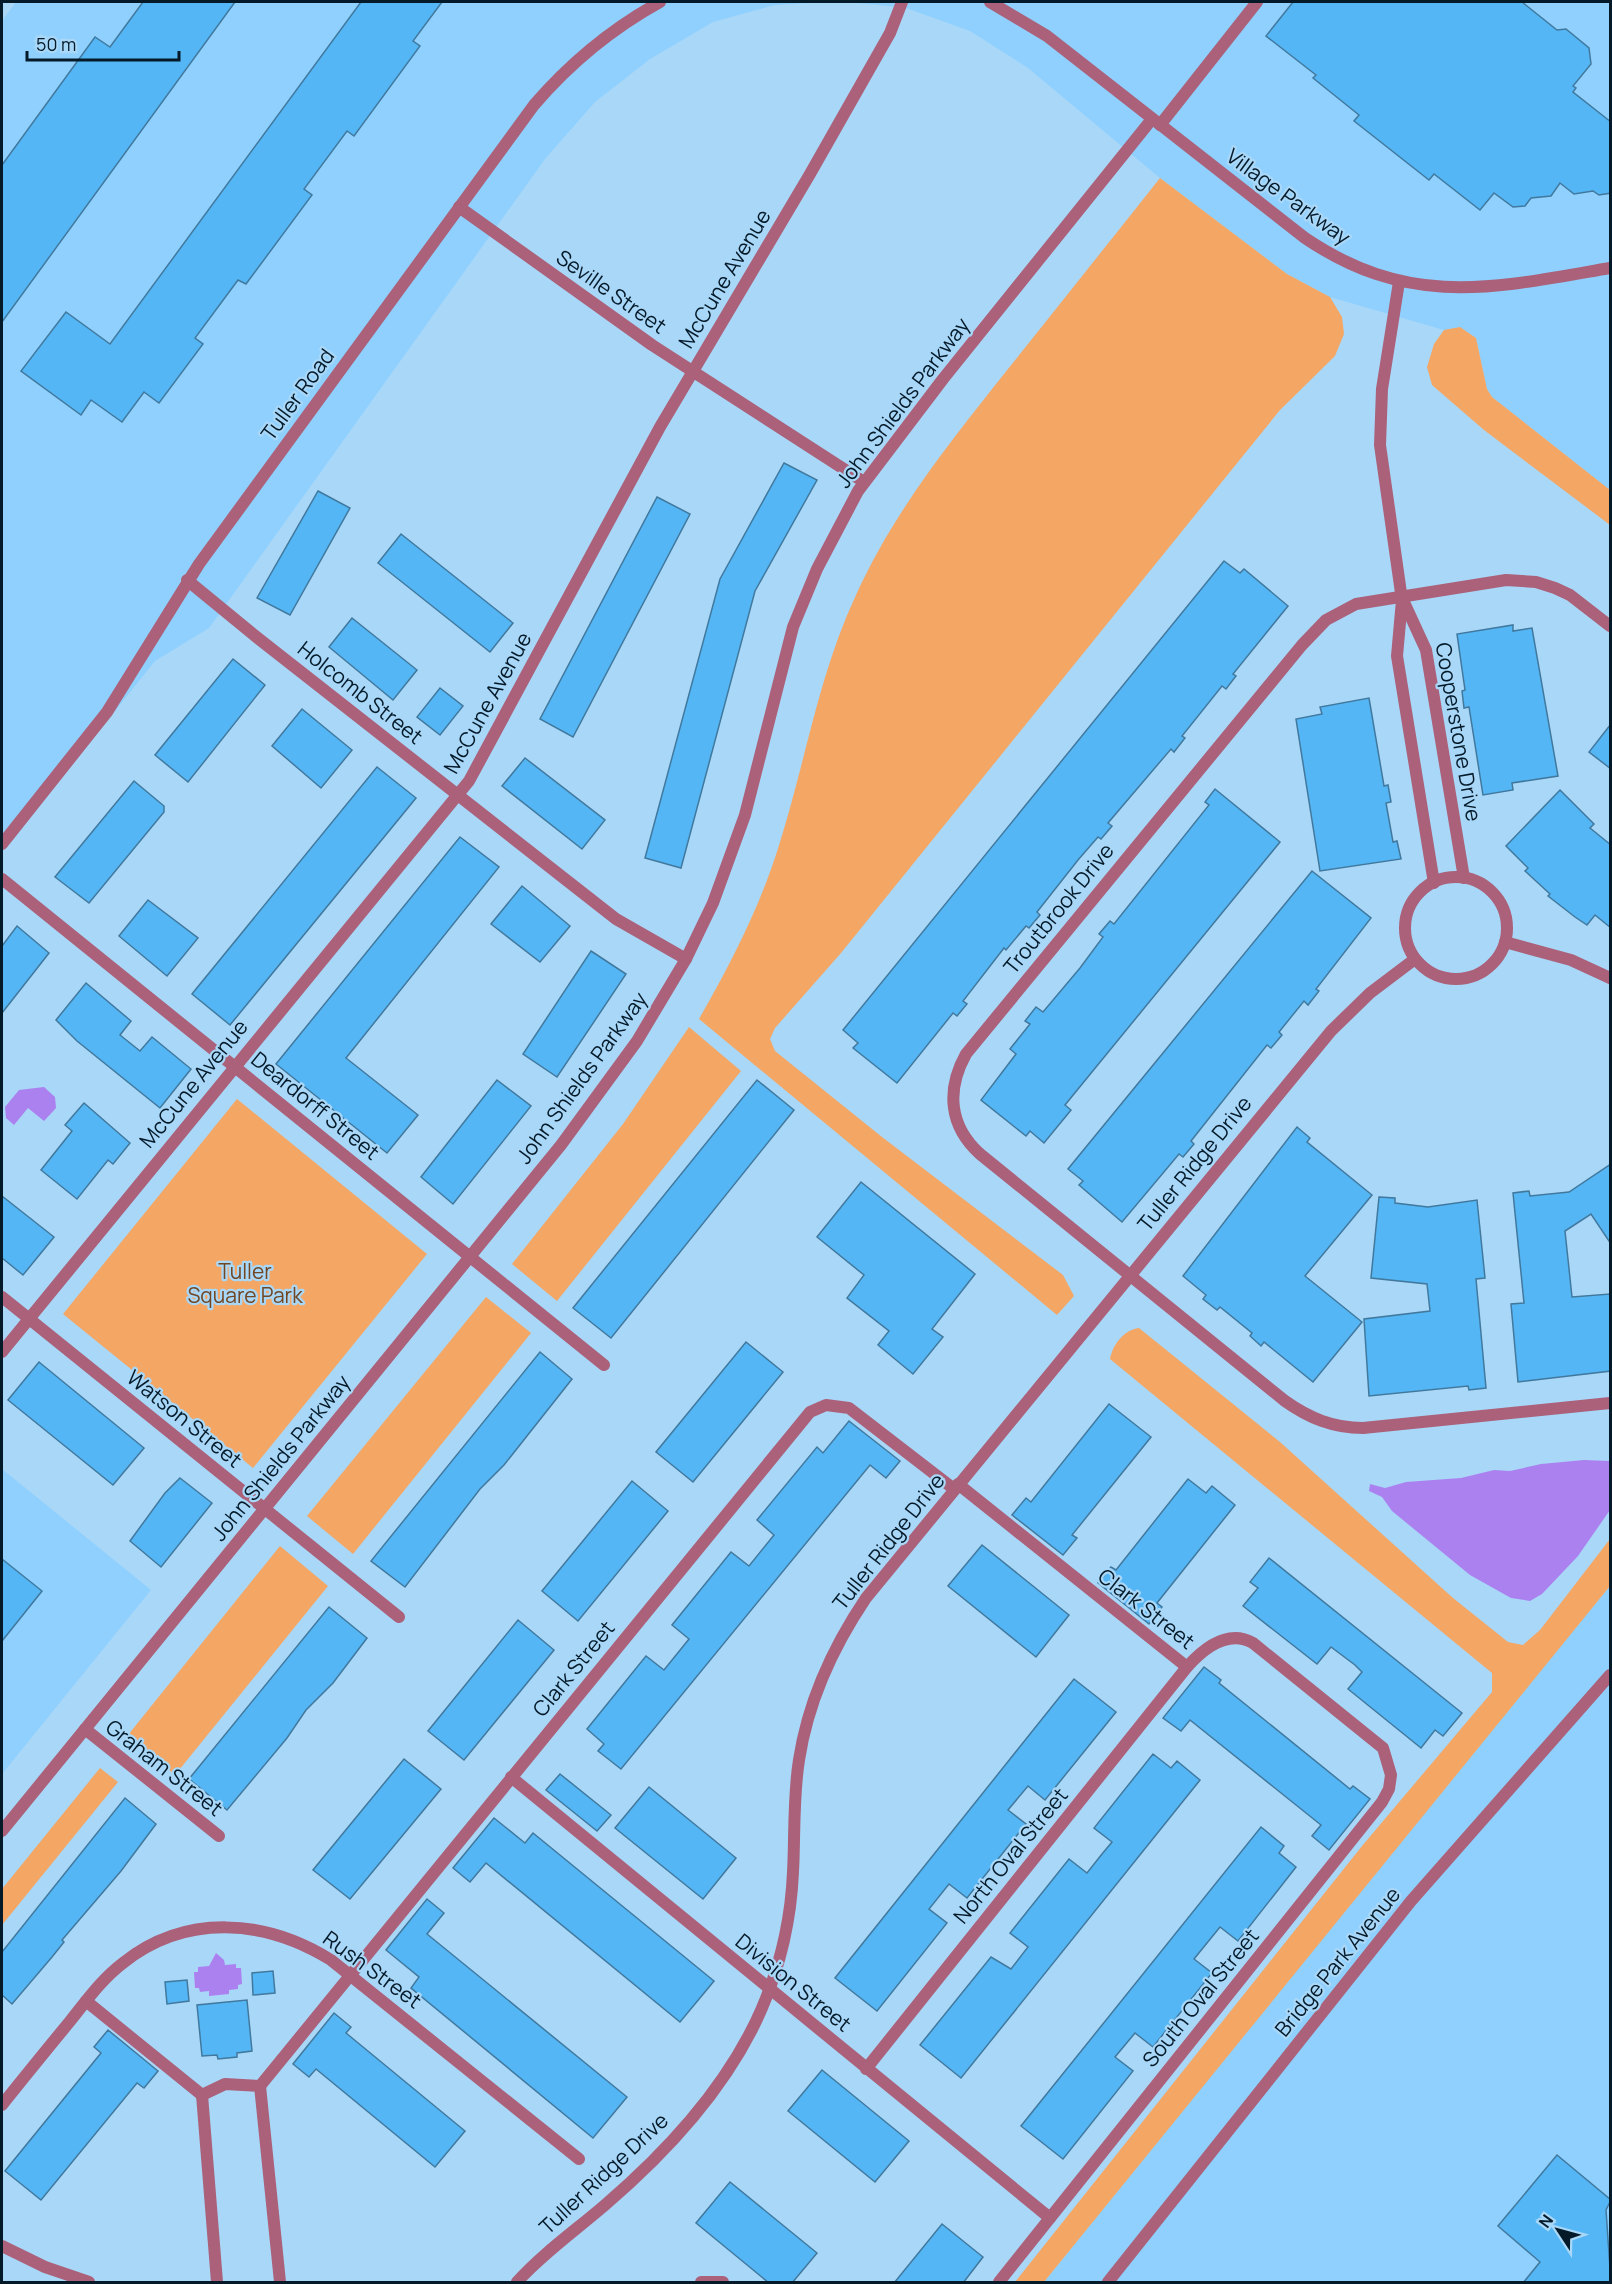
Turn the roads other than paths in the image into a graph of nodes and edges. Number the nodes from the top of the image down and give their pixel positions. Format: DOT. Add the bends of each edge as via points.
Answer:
graph roads {
  1 [pos="660,2"];
  2 [pos="902,2"];
  3 [pos="990,2"];
  4 [pos="1257,2"];
  5 [pos="1156,122"];
  6 [pos="459,207"];
  7 [pos="1611,268"];
  8 [pos="1399,282"];
  9 [pos="694,370"];
  10 [pos="864,482"];
  11 [pos="187,580"];
  12 [pos="1402,596"];
  13 [pos="1611,626"];
  14 [pos="459,794"];
  15 [pos="2,844"];
  16 [pos="1464,878"];
  17 [pos="2,879"];
  18 [pos="1434,883"];
  19 [pos="1505,942"];
  20 [pos="686,959"];
  21 [pos="1415,959"];
  22 [pos="1611,978"];
  23 [pos="234,1065"];
  24 [pos="470,1257"];
  25 [pos="1129,1275"];
  26 [pos="2,1296"];
  27 [pos="28,1319"];
  28 [pos="2,1352"];
  29 [pos="604,1365"];
  30 [pos="1611,1403"];
  31 [pos="956,1487"];
  32 [pos="264,1509"];
  33 [pos="399,1617"];
  34 [pos="1187,1667"];
  35 [pos="1611,1675"];
  36 [pos="85,1729"];
  37 [pos="511,1777"];
  38 [pos="1382,1802"];
  39 [pos="2,1832"];
  40 [pos="219,1836"];
  41 [pos="350,1973"];
  42 [pos="769,1989"];
  43 [pos="86,2001"];
  44 [pos="866,2068"];
  45 [pos="260,2086"];
  46 [pos="202,2095"];
  47 [pos="2,2105"];
  48 [pos="579,2159"];
  49 [pos="1050,2218"];
  50 [pos="2,2246"];
  51 [pos="89,2283"];
  52 [pos="217,2283"];
  53 [pos="280,2283"];
  54 [pos="517,2283"];
  55 [pos="701,2283"];
  56 [pos="723,2283"];
  57 [pos="999,2283"];
  58 [pos="1108,2283"];
  1 -- 6 [label="street, Tuller Road" via="604,36 563,72 523,119"];
  2 -- 9 [label="street, McCune Avenue" via="890,33"];
  3 -- 5 [label="street, Village Parkway" via="1047,36"];
  4 -- 5 [label="street, John Shields Parkway"];
  5 -- 8 [label="street, Village Parkway" via="1321,249"];
  5 -- 10 [label="street, John Shields Parkway"];
  6 -- 9 [label="street, Seville Street" via="652,345"];
  6 -- 11 [label="street, Tuller Road"];
  7 -- 8 [label="street, Village Parkway" via="1493,287 1455,288"];
  8 -- 12 [label="street, Cooperstone Drive" via="1379,427 1385,495"];
  9 -- 10 [label="street, Seville Street"];
  9 -- 14 [label="street, McCune Avenue" via="481,761"];
  10 -- 20 [label="street, John Shields Parkway" via="817,569 794,627 735,846"];
  11 -- 14 [label="street, Holcomb Street"];
  11 -- 15 [label="street, Tuller Road" via="107,712"];
  12 -- 13 [label="street, Troutbrook Drive" via="1496,580 1536,582 1570,596"];
  12 -- 16 [label="street, Cooperstone Drive" via="1426,650"];
  12 -- 18 [label="street, Cooperstone Drive" via="1397,656"];
  12 -- 25 [label="street, Troutbrook Drive" via="1348,607 1311,633 973,1045 955,1076 954,1113 971,1146"];
  14 -- 20 [label="street, Holcomb Street" via="616,919"];
  14 -- 23 [label="street, McCune Avenue"];
  16 -- 18 [label="street"];
  16 -- 19 [label="street" via="1483,886 1499,902 1505,917"];
  17 -- 23 [label="street, Deardorff Street"];
  18 -- 21 [label="street" via="1418,894 1407,915 1406,938"];
  19 -- 21 [label="street" via="1487,968 1466,978 1441,977"];
  19 -- 22 [label="street" via="1571,960"];
  20 -- 24 [label="street, John Shields Parkway" via="613,1076"];
  21 -- 25 [label="street, Tuller Ridge Drive" via="1370,993 1331,1031"];
  23 -- 24 [label="street, Deardorff Street"];
  23 -- 27 [label="street, McCune Avenue"];
  24 -- 29 [label="street, Deardorff Street"];
  24 -- 32 [label="street, John Shields Parkway"];
  25 -- 30 [label="street, Troutbrook Drive" via="1285,1401 1333,1426 1375,1428"];
  25 -- 31 [label="street, Tuller Ridge Drive"];
  26 -- 27 [label="street, Watson Street"];
  27 -- 28 [label="street, McCune Avenue"];
  27 -- 32 [label="street, Watson Street"];
  31 -- 34 [label="street, Clark Street"];
  31 -- 37 [label="street, Clark Street" via="849,1408 826,1405 810,1412"];
  31 -- 42 [label="street, Tuller Ridge Drive" via="866,1598 820,1683 799,1759 789,1911"];
  32 -- 33 [label="street, Watson Street"];
  32 -- 36 [label="street, John Shields Parkway"];
  34 -- 38 [label="street, Clark Street" via="1204,1650 1224,1639 1240,1637 1253,1643 1383,1748 1391,1775"];
  34 -- 44 [label="street, North Oval Street"];
  35 -- 58 [label="street, Bridge Park Avenue" via="1411,1901"];
  36 -- 39 [label="street, John Shields Parkway"];
  36 -- 40 [label="street, Graham Street"];
  37 -- 41 [label="street, Clark Street"];
  37 -- 42 [label="street, Division Street"];
  38 -- 49 [label="street, South Oval Street"];
  41 -- 43 [label="street, Rush Street" via="286,1936 241,1928 209,1929 172,1936 138,1952 107,1977"];
  41 -- 45 [label="street, Clark Street"];
  41 -- 48 [label="street, Rush Street"];
  42 -- 44 [label="street, Division Street"];
  42 -- 54 [label="street, Tuller Ridge Drive" via="746,2041 699,2109 655,2159"];
  43 -- 46 [label="street"];
  43 -- 47 [label="street, Rush Street"];
  44 -- 49 [label="street, Division Street"];
  45 -- 46 [label="street" via="225,2084"];
  45 -- 53 [label="street"];
  46 -- 52 [label="street"];
  49 -- 57 [label="street, South Oval Street"];
  50 -- 51 [label="street"];
  55 -- 56 [label="street"];
}
